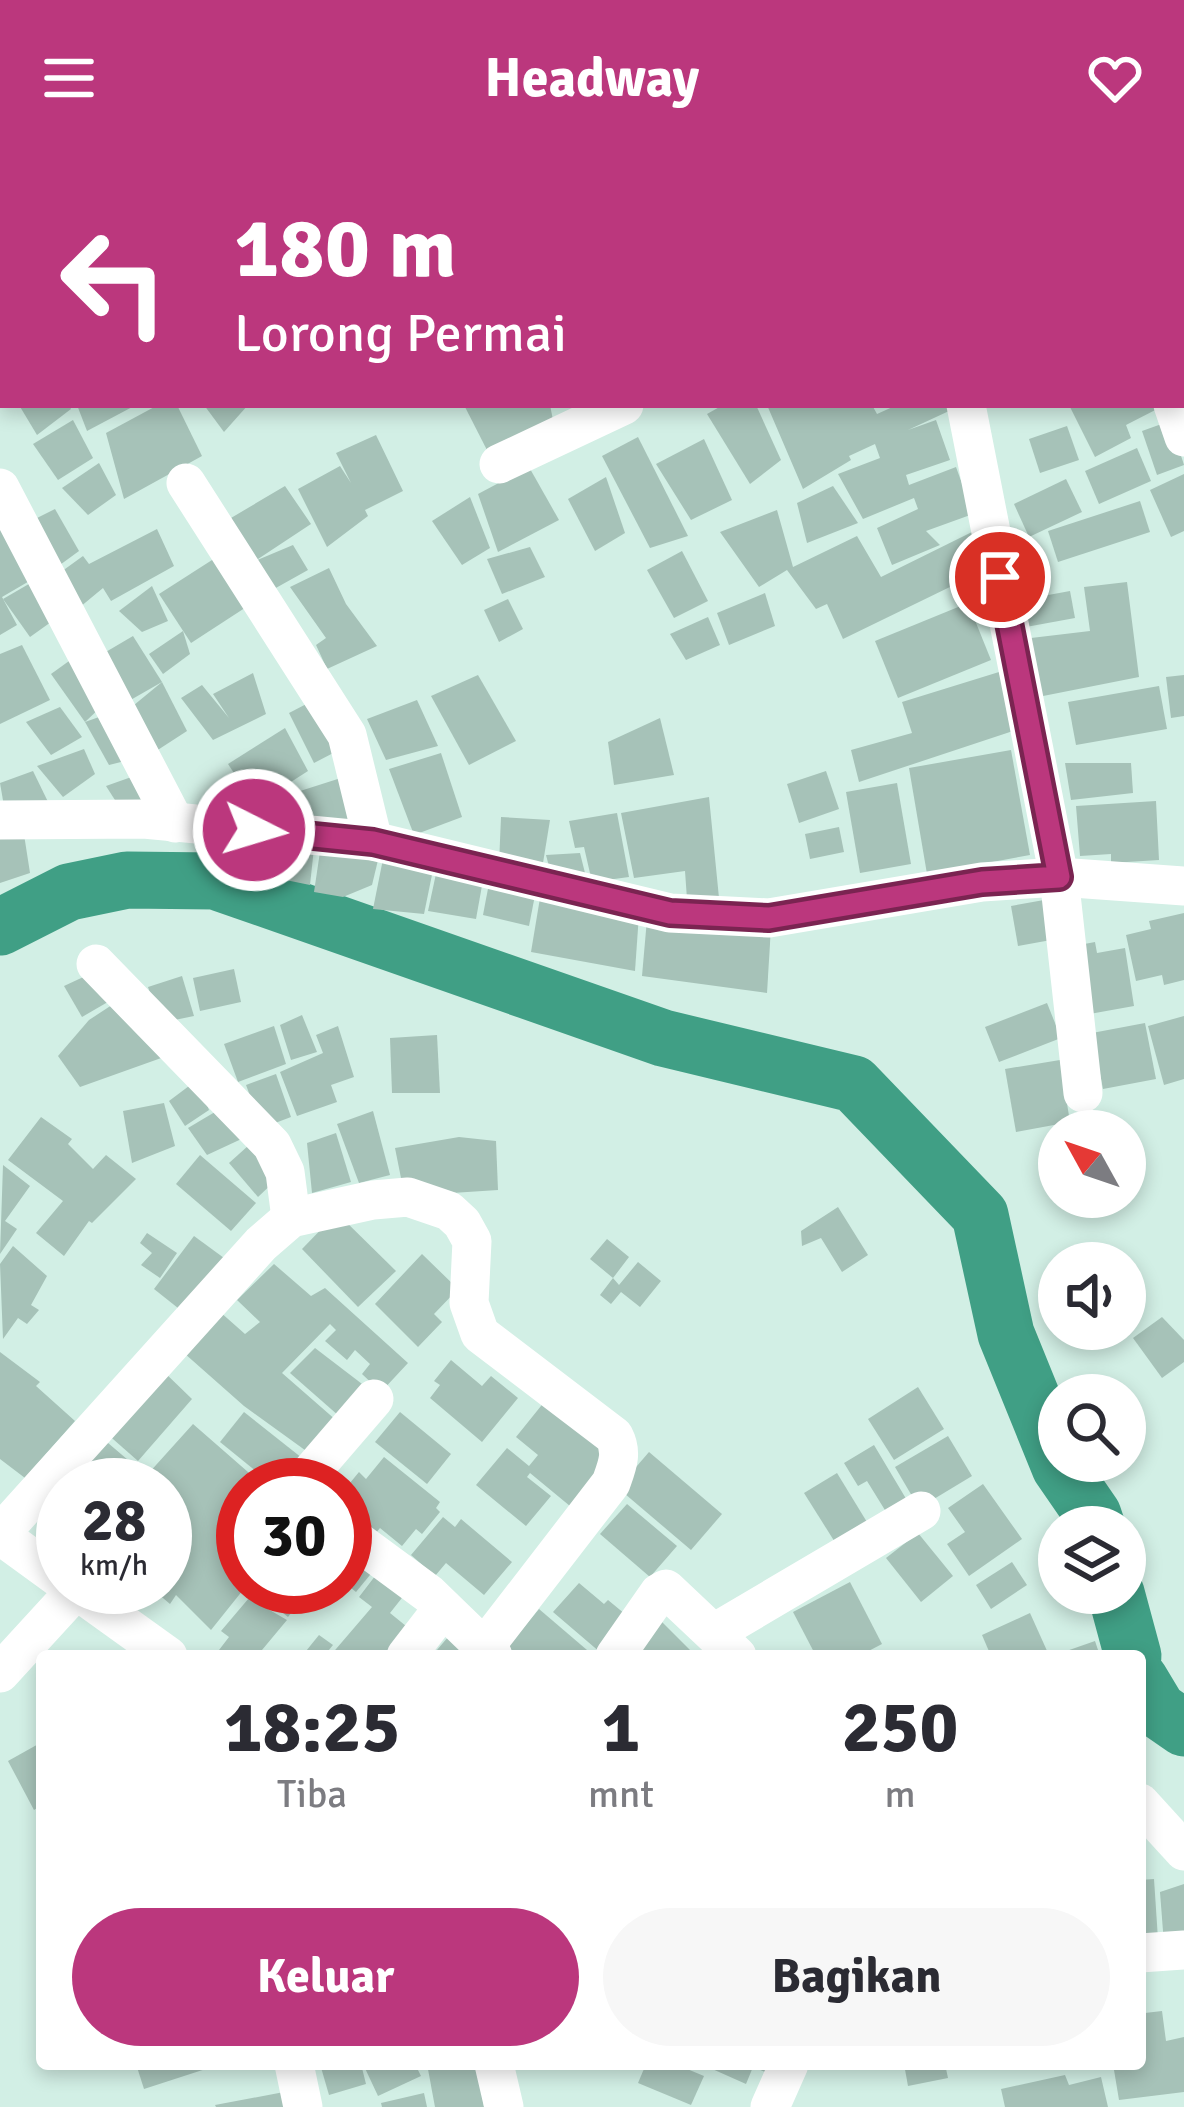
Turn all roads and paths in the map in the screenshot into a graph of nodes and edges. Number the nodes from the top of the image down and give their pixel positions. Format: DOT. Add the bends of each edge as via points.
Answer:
graph roads {
  1 [pos="618,408"];
  2 [pos="968,408"];
  3 [pos="1174,408"];
  4 [pos="1184,437"];
  5 [pos="499,464"];
  6 [pos="186,483"];
  7 [pos="0,488"];
  8 [pos="0,820"];
  9 [pos="175,823"];
  10 [pos="373,842"];
  11 [pos="1059,877"];
  12 [pos="1184,886"];
  13 [pos="96,964"];
  14 [pos="1083,1094"];
  15 [pos="291,1218"];
  16 [pos="374,1399"];
  17 [pos="323,1458"];
  18 [pos="921,1511"];
  19 [pos="0,1534"];
  20 [pos="372,1553"];
  21 [pos="36,1561"];
  22 [pos="443,1608"];
  23 [pos="47,1614"];
  24 [pos="109,1614"];
  25 [pos="726,1644"];
  26 [pos="160,1650"];
  27 [pos="411,1650"];
  28 [pos="486,1650"];
  29 [pos="489,1650"];
  30 [pos="619,1650"];
  31 [pos="0,1673"];
  32 [pos="1146,1810"];
  33 [pos="1184,1851"];
  34 [pos="1184,1950"];
  35 [pos="1146,1953"];
  36 [pos="295,2070"];
  37 [pos="495,2070"];
  38 [pos="786,2070"];
  39 [pos="303,2107"];
  40 [pos="504,2107"];
  41 [pos="770,2107"];
  1 -- 5 [label="street"];
  2 -- 11 [label="street"];
  3 -- 4 [label="street"];
  6 -- 10 [label="street" via="347,735"];
  7 -- 9 [label="street"];
  8 -- 9 [label="street"];
  9 -- 10 [label="street"];
  10 -- 11 [label="street" via="670,913 769,918"];
  11 -- 12 [label="street"];
  11 -- 14 [label="street"];
  13 -- 15 [label="street" via="272,1145"];
  15 -- 19 [label="street"];
  15 -- 29 [label="street" via="408,1197 448,1211 472,1241 469,1303 480,1334 619,1445 611,1483"];
  16 -- 17 [label="street"];
  18 -- 25 [label="street"];
  19 -- 21 [label="street"];
  20 -- 22 [label="street"];
  22 -- 27 [label="street"];
  22 -- 28 [label="street"];
  23 -- 31 [label="street"];
  24 -- 26 [label="street"];
  25 -- 30 [label="street" via="666,1589"];
  32 -- 33 [label="street"];
  34 -- 35 [label="street"];
  36 -- 39 [label="street"];
  37 -- 40 [label="street"];
  38 -- 41 [label="street"];
}
